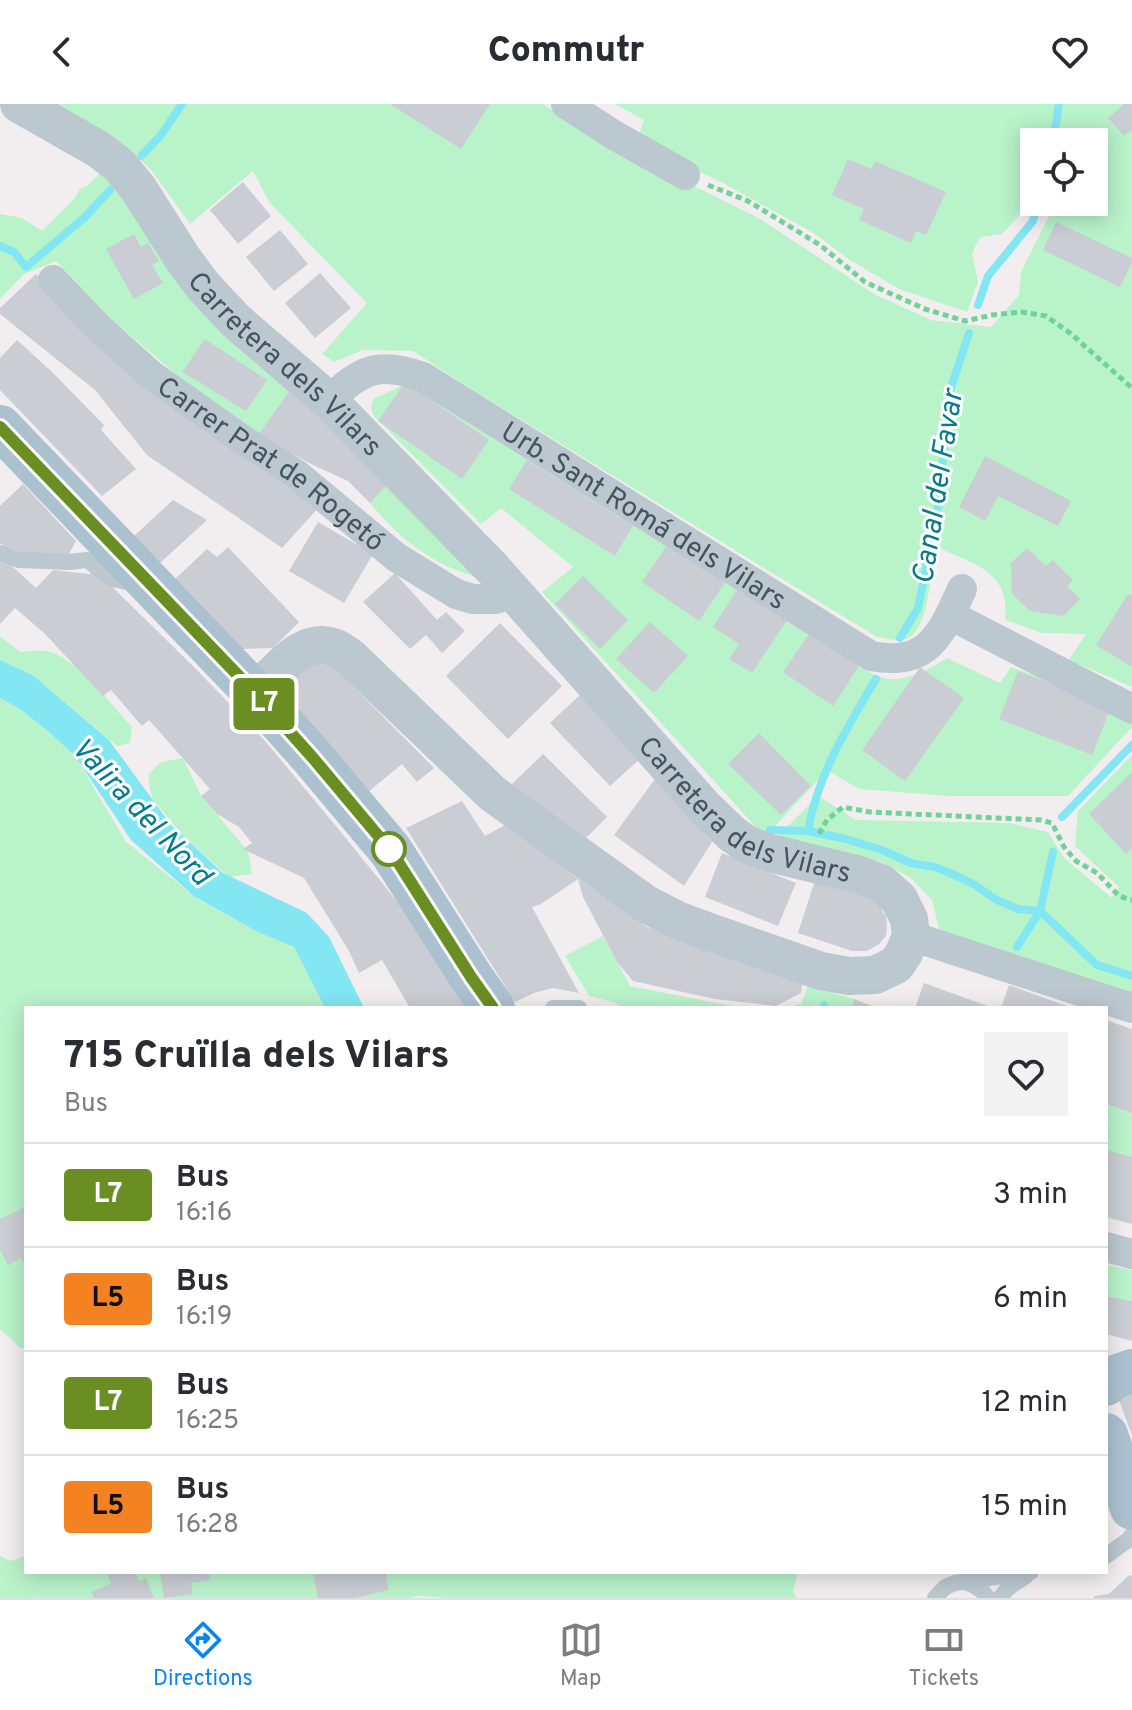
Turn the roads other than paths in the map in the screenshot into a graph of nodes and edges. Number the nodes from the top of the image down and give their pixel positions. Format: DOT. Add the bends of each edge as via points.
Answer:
graph roads {
  1 [pos="19,104"];
  2 [pos="566,104"];
  3 [pos="685,175"];
  4 [pos="53,280"];
  5 [pos="329,401"];
  6 [pos="0,427"];
  7 [pos="0,553"];
  8 [pos="153,587"];
  9 [pos="512,590"];
  10 [pos="255,693"];
  11 [pos="1132,709"];
  12 [pos="911,936"];
  13 [pos="492,1006"];
  14 [pos="1132,1008"];
  15 [pos="1108,1248"];
  16 [pos="1132,1254"];
  17 [pos="1108,1359"];
  18 [pos="1132,1368"];
  19 [pos="1108,1382"];
  20 [pos="1108,1440"];
  21 [pos="1131,1515"];
  22 [pos="1108,1555"];
  23 [pos="1018,1574"];
  24 [pos="1033,1574"];
  25 [pos="965,1582"];
  26 [pos="935,1598"];
  27 [pos="988,1598"];
  28 [pos="1000,1598"];
  1 -- 5 [label="street, Carretera dels Vilars" via="119,165 204,287"];
  2 -- 3 [label="street"];
  4 -- 9 [label="street, Carrer Prat de Rogetó" via="151,375 296,474 396,557 473,599 497,599"];
  5 -- 9 [label="street, Carretera dels Vilars"];
  5 -- 11 [label="street, Urb. Sant Romá dels Vilars" via="359,376 374,371 390,368 423,377 871,656 919,653 938,635 956,602"];
  6 -- 8 [label="main road"];
  7 -- 8 [label="lane" via="19,560 87,560 112,579"];
  8 -- 10 [label="main road"];
  9 -- 12 [label="street, Carretera dels Vilars" via="732,834 770,853 881,883 899,899"];
  10 -- 12 [label="street" via="305,648 334,647 493,794 667,915 821,971 849,976 875,975 896,965"];
  10 -- 13 [label="main road" via="391,851"];
  12 -- 14 [label="street"];
  15 -- 16 [label="street"];
  17 -- 18 [label="main road"];
  18 -- 19 [label="main road"];
  20 -- 21 [label="main road"];
  21 -- 22 [label="lane" via="1128,1540"];
  23 -- 25 [label="lane"];
  24 -- 28 [label="lane" via="1019,1579"];
  25 -- 26 [label="lane" via="945,1587"];
  25 -- 27 [label="lane"];
}
